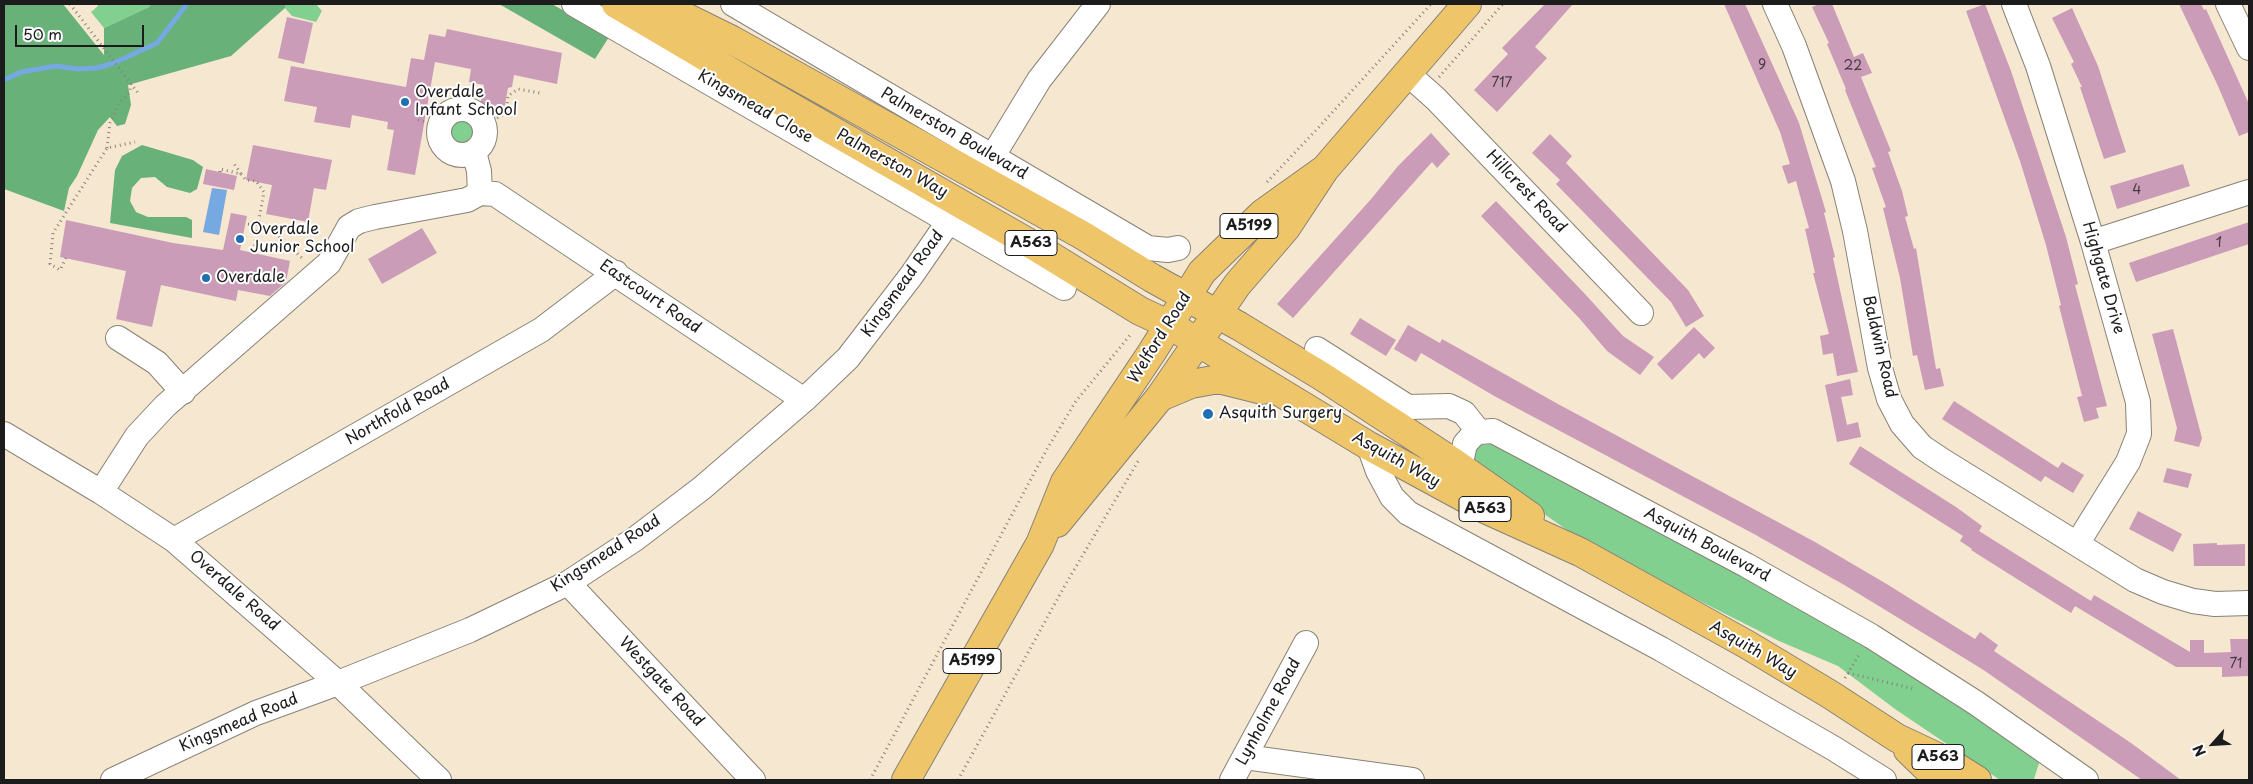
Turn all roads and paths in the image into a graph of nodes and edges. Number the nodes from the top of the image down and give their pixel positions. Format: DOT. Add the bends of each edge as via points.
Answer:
graph roads {
  1 [pos="70,4"];
  2 [pos="574,4"];
  3 [pos="616,4"];
  4 [pos="659,4"];
  5 [pos="733,4"];
  6 [pos="1098,4"];
  7 [pos="1431,4"];
  8 [pos="1468,4"];
  9 [pos="1503,4"];
  10 [pos="1775,4"];
  11 [pos="2014,4"];
  12 [pos="2228,4"];
  13 [pos="2249,48"];
  14 [pos="1408,74"];
  15 [pos="131,84"];
  16 [pos="138,93"];
  17 [pos="540,93"];
  18 [pos="1436,99"];
  19 [pos="484,124"];
  20 [pos="135,142"];
  21 [pos="107,148"];
  22 [pos="474,152"];
  23 [pos="233,162"];
  24 [pos="986,168"];
  25 [pos="1326,169"];
  26 [pos="220,172"];
  27 [pos="241,174"];
  28 [pos="1263,186"];
  29 [pos="2249,192"];
  30 [pos="487,194"];
  31 [pos="949,221"];
  32 [pos="248,224"];
  33 [pos="258,225"];
  34 [pos="2093,242"];
  35 [pos="1036,247"];
  36 [pos="1178,248"];
  37 [pos="253,253"];
  38 [pos="66,258"];
  39 [pos="318,273"];
  40 [pos="616,274"];
  41 [pos="1064,288"];
  42 [pos="1185,297"];
  43 [pos="1641,313"];
  44 [pos="1216,314"];
  45 [pos="1168,324"];
  46 [pos="1131,334"];
  47 [pos="118,338"];
  48 [pos="1198,342"];
  49 [pos="1317,349"];
  50 [pos="183,392"];
  51 [pos="1283,395"];
  52 [pos="1160,397"];
  53 [pos="804,400"];
  54 [pos="1479,432"];
  55 [pos="4,434"];
  56 [pos="1369,446"];
  57 [pos="1141,457"];
  58 [pos="1460,467"];
  59 [pos="101,492"];
  60 [pos="174,540"];
  61 [pos="1040,544"];
  62 [pos="2077,544"];
  63 [pos="1580,552"];
  64 [pos="568,583"];
  65 [pos="2249,603"];
  66 [pos="1871,636"];
  67 [pos="1306,643"];
  68 [pos="1845,678"];
  69 [pos="338,683"];
  70 [pos="1897,738"];
  71 [pos="1245,758"];
  72 [pos="114,780"];
  73 [pos="439,780"];
  74 [pos="754,780"];
  75 [pos="870,780"];
  76 [pos="906,780"];
  77 [pos="958,780"];
  78 [pos="1232,780"];
  79 [pos="1412,780"];
  80 [pos="1884,780"];
  81 [pos="1938,780"];
  82 [pos="1977,780"];
  83 [pos="2086,780"];
  1 -- 15 [label="path"];
  2 -- 31 [label="street, Kingsmead Close"];
  3 -- 35 [label="main road, Palmerston Way / A563"];
  4 -- 24 [label="main road, Palmerston Way / A563"];
  5 -- 24 [label="street, Palmerston Boulevard"];
  6 -- 24 [label="street" via="1039,80"];
  7 -- 28 [label="path"];
  8 -- 14 [label="main road, Welford Road / A5199"];
  9 -- 18 [label="path" via="1438,78"];
  10 -- 62 [label="street, Baldwin Road" via="1808,81 1843,181 1880,368 1889,399 1902,424 1922,447 1936,457"];
  11 -- 34 [label="street, Highgate Drive" via="2038,66"];
  12 -- 13 [label="street"];
  14 -- 18 [label="street, Hillcrest Road"];
  14 -- 25 [label="main road, Welford Road / A5199"];
  15 -- 16 [label="path"];
  15 -- 21 [label="path" via="130,92 119,103 110,123"];
  17 -- 19 [label="path" via="518,89 508,96 506,114"];
  18 -- 43 [label="street, Hillcrest Road"];
  19 -- 22 [label="street" via="484,140"];
  19 -- 22 [label="street" via="475,113 461,108 429,123 445,148 459,155"];
  20 -- 21 [label="path"];
  21 -- 38 [label="path" via="53,233 50,264 60,270"];
  22 -- 30 [label="street"];
  23 -- 27 [label="path"];
  24 -- 35 [label="main road" via="977,189 980,197"];
  24 -- 36 [label="street, Palmerston Boulevard" via="1148,248"];
  24 -- 42 [label="main road, Palmerston Way / A563" via="1082,235"];
  25 -- 42 [label="main road, Welford Road / A5199" via="1262,214 1202,272"];
  25 -- 44 [label="main road, Welford Road / A5199" via="1286,228"];
  26 -- 27 [label="path" via="220,168"];
  27 -- 33 [label="path" via="246,180 256,181 264,192"];
  29 -- 34 [label="street"];
  30 -- 39 [label="street" via="359,221 349,227 329,263"];
  30 -- 40 [label="street, Eastcourt Road"];
  31 -- 41 [label="street, Kingsmead Close"];
  31 -- 53 [label="street, Kingsmead Road" via="848,358"];
  32 -- 33 [label="path"];
  33 -- 37 [label="path"];
  33 -- 39 [label="path" via="269,227"];
  34 -- 62 [label="street, Highgate Drive" via="2138,402 2140,434 2128,462"];
  35 -- 45 [label="main road, Palmerston Way / A563" via="1140,311"];
  39 -- 50 [label="street"];
  40 -- 53 [label="street, Eastcourt Road"];
  40 -- 60 [label="street, Northfold Road" via="542,330"];
  42 -- 44 [label="main road, Asquith Way / A563"];
  42 -- 45 [label="main road, Welford Road / A5199"];
  44 -- 48 [label="main road, Welford Road / A5199"];
  44 -- 58 [label="main road, Asquith Way / A563" via="1323,377"];
  45 -- 48 [label="main road, Asquith Way / A563"];
  45 -- 61 [label="main road, Welford Road / A5199" via="1066,482"];
  46 -- 75 [label="path" via="1076,402 1047,449"];
  47 -- 50 [label="street" via="157,364"];
  48 -- 51 [label="main road, Asquith Way / A563"];
  48 -- 52 [label="main road, Welford Road / A5199"];
  49 -- 54 [label="street" via="1408,407 1449,406 1464,413"];
  50 -- 59 [label="street" via="137,436"];
  51 -- 52 [label="main road, A563" via="1213,380 1191,384"];
  51 -- 56 [label="main road, Asquith Way / A563"];
  52 -- 61 [label="main road, Welford Road / A5199"];
  53 -- 64 [label="street, Kingsmead Road" via="695,493 636,538"];
  54 -- 58 [label="street" via="1465,444"];
  54 -- 66 [label="street, Asquith Boulevard" via="1493,431 1502,435 1746,565"];
  55 -- 59 [label="street, Overdale Road"];
  56 -- 63 [label="main road, Asquith Way / A563" via="1485,509"];
  56 -- 80 [label="street" via="1392,497 1408,513 1661,649"];
  57 -- 77 [label="path" via="1064,587"];
  58 -- 63 [label="main road, Asquith Way / A563"];
  59 -- 60 [label="street, Overdale Road"];
  60 -- 69 [label="street, Overdale Road"];
  61 -- 76 [label="main road, Welford Road / A5199"];
  62 -- 65 [label="street, Baldwin Road" via="2135,580 2163,592 2200,602"];
  63 -- 70 [label="main road, Asquith Way / A563" via="1746,644"];
  64 -- 69 [label="street, Kingsmead Road" via="470,630"];
  64 -- 74 [label="street, Westgate Road"];
  66 -- 68 [label="path"];
  66 -- 83 [label="street, Asquith Boulevard" via="1976,703"];
  67 -- 71 [label="street, Lynholme Road"];
  69 -- 72 [label="street, Kingsmead Road" via="256,713"];
  69 -- 73 [label="street, Overdale Road"];
  70 -- 81 [label="main road, Asquith Way / A563"];
  70 -- 82 [label="main road, Asquith Way / A563" via="1950,763"];
  71 -- 78 [label="street, Lynholme Road"];
  71 -- 79 [label="street"];
}
